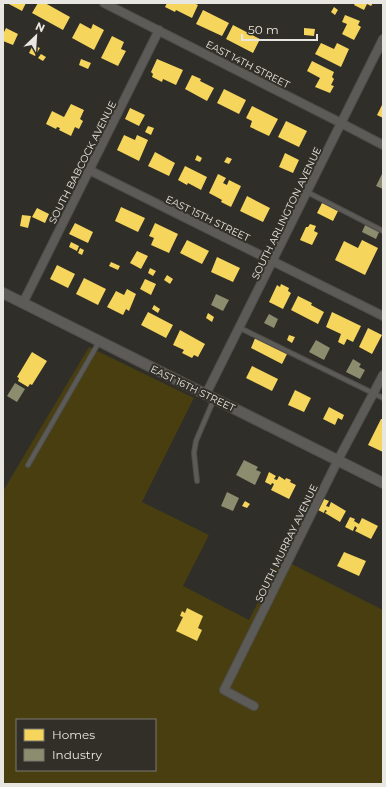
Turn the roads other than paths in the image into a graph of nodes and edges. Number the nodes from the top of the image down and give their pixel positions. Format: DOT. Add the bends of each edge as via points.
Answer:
graph roads {
  1 [pos="104,3"];
  2 [pos="159,30"];
  3 [pos="383,40"];
  4 [pos="341,123"];
  5 [pos="383,146"];
  6 [pos="89,170"];
  7 [pos="307,192"];
  8 [pos="383,231"];
  9 [pos="273,261"];
  10 [pos="3,293"];
  11 [pos="23,303"];
  12 [pos="383,316"];
  13 [pos="240,328"];
  14 [pos="100,341"];
  15 [pos="383,375"];
  16 [pos="374,394"];
  17 [pos="210,396"];
  18 [pos="383,398"];
  19 [pos="338,460"];
  20 [pos="28,464"];
  21 [pos="197,481"];
  22 [pos="383,483"];
  23 [pos="254,706"];
  1 -- 2 [label="street, EAST 14TH STREET"];
  2 -- 4 [label="street, EAST 14TH STREET"];
  2 -- 6 [label="street, SOUTH BABCOCK AVENUE"];
  3 -- 4 [label="street, SOUTH ARLINGTON AVENUE"];
  4 -- 5 [label="street, EAST 14TH STREET"];
  4 -- 7 [label="street, SOUTH ARLINGTON AVENUE"];
  6 -- 9 [label="street, EAST 15TH STREET"];
  6 -- 11 [label="street, SOUTH BABCOCK AVENUE"];
  7 -- 8 [label="lane"];
  7 -- 9 [label="street, SOUTH ARLINGTON AVENUE"];
  9 -- 12 [label="street, EAST 15TH STREET"];
  9 -- 13 [label="street, SOUTH ARLINGTON AVENUE"];
  10 -- 11 [label="street, EAST 16TH STREET"];
  11 -- 14 [label="street, EAST 16TH STREET"];
  13 -- 16 [label="lane"];
  13 -- 17 [label="street, SOUTH ARLINGTON AVENUE"];
  14 -- 17 [label="street, EAST 16TH STREET"];
  14 -- 20 [label="lane"];
  15 -- 16 [label="street, SOUTH MURRAY AVENUE"];
  16 -- 18 [label="lane"];
  16 -- 19 [label="street, SOUTH MURRAY AVENUE"];
  17 -- 19 [label="street, EAST 16TH STREET"];
  17 -- 21 [label="lane" via="194,453"];
  19 -- 22 [label="street, EAST 16TH STREET"];
  19 -- 23 [label="street, SOUTH MURRAY AVENUE" via="224,690"];
}
